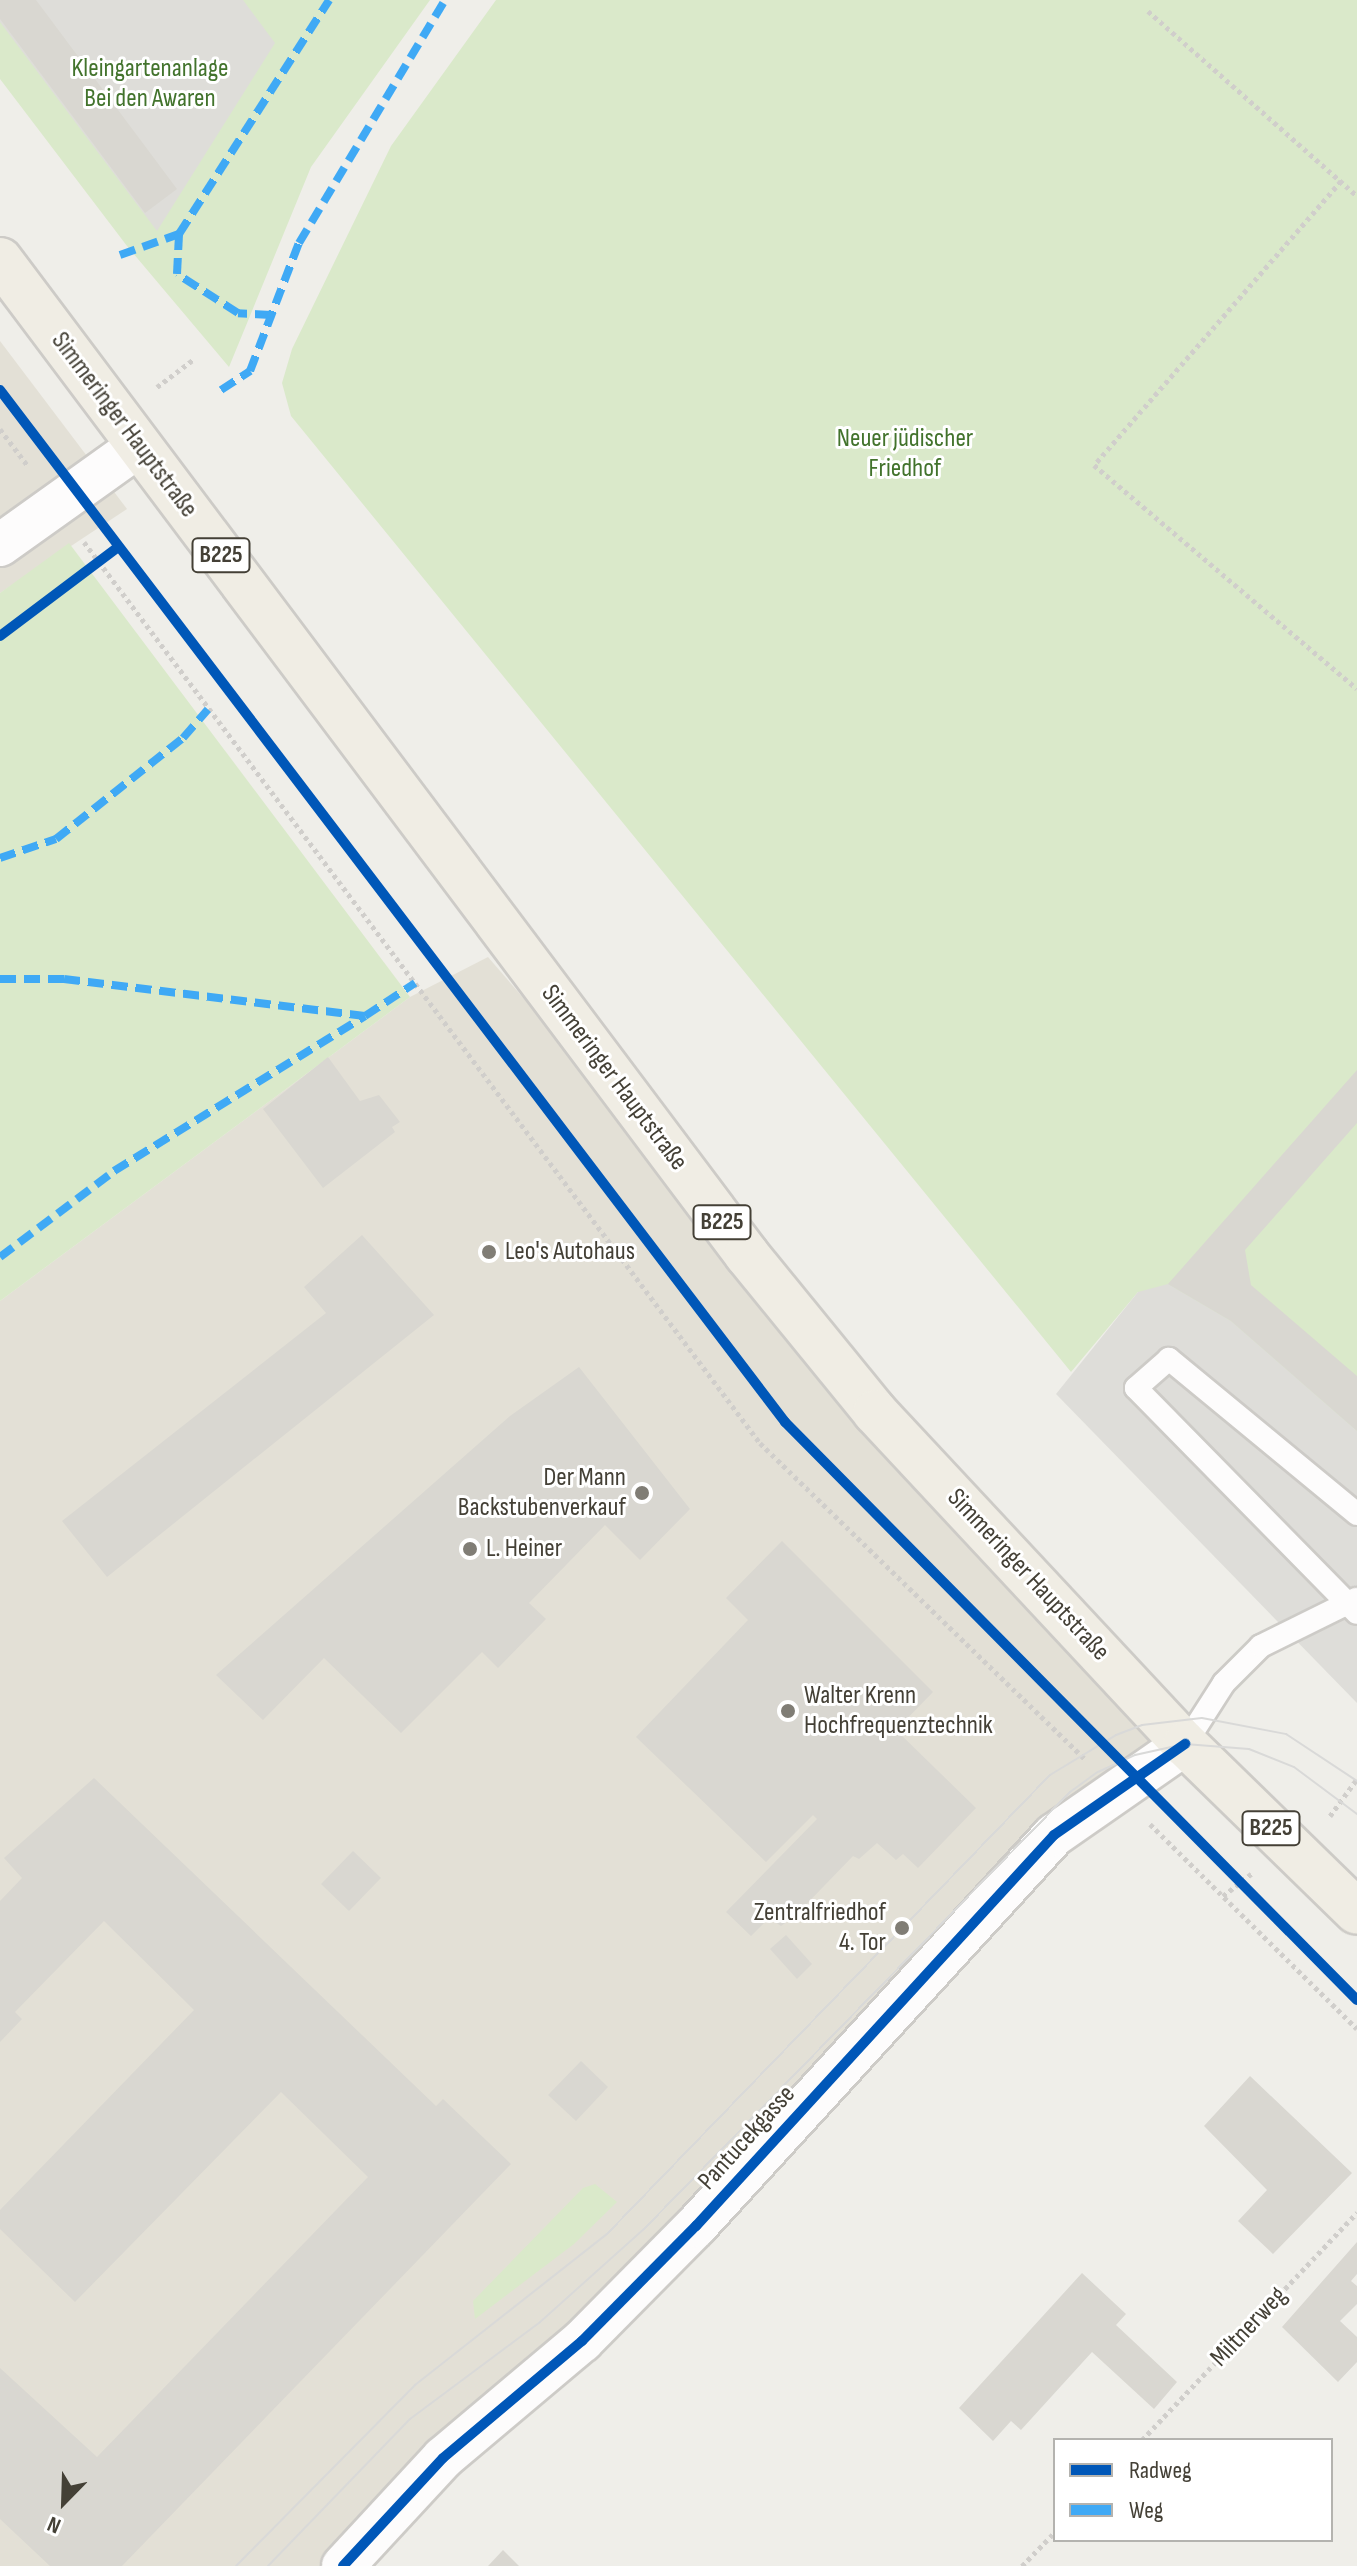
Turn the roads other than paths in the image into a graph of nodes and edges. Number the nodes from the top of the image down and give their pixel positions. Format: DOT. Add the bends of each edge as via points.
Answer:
graph roads {
  1 [pos="0,260"];
  2 [pos="139,446"];
  3 [pos="0,545"];
  4 [pos="1357,1514"];
  5 [pos="1354,1605"];
  6 [pos="1185,1744"];
  7 [pos="1357,1912"];
  8 [pos="343,2566"];
  1 -- 2 [label="main road, Simmeringer Hauptstraße / B225"];
  2 -- 3 [label="street"];
  2 -- 6 [label="main road, Simmeringer Hauptstraße / B225" via="747,1255 875,1412"];
  4 -- 5 [label="lane" via="1169,1359 1136,1388"];
  5 -- 6 [label="lane" via="1261,1646 1224,1683"];
  6 -- 7 [label="main road, Simmeringer Hauptstraße / B225"];
  6 -- 8 [label="street, Pantucekgasse" via="1054,1835 624,2300 443,2458"];
}
